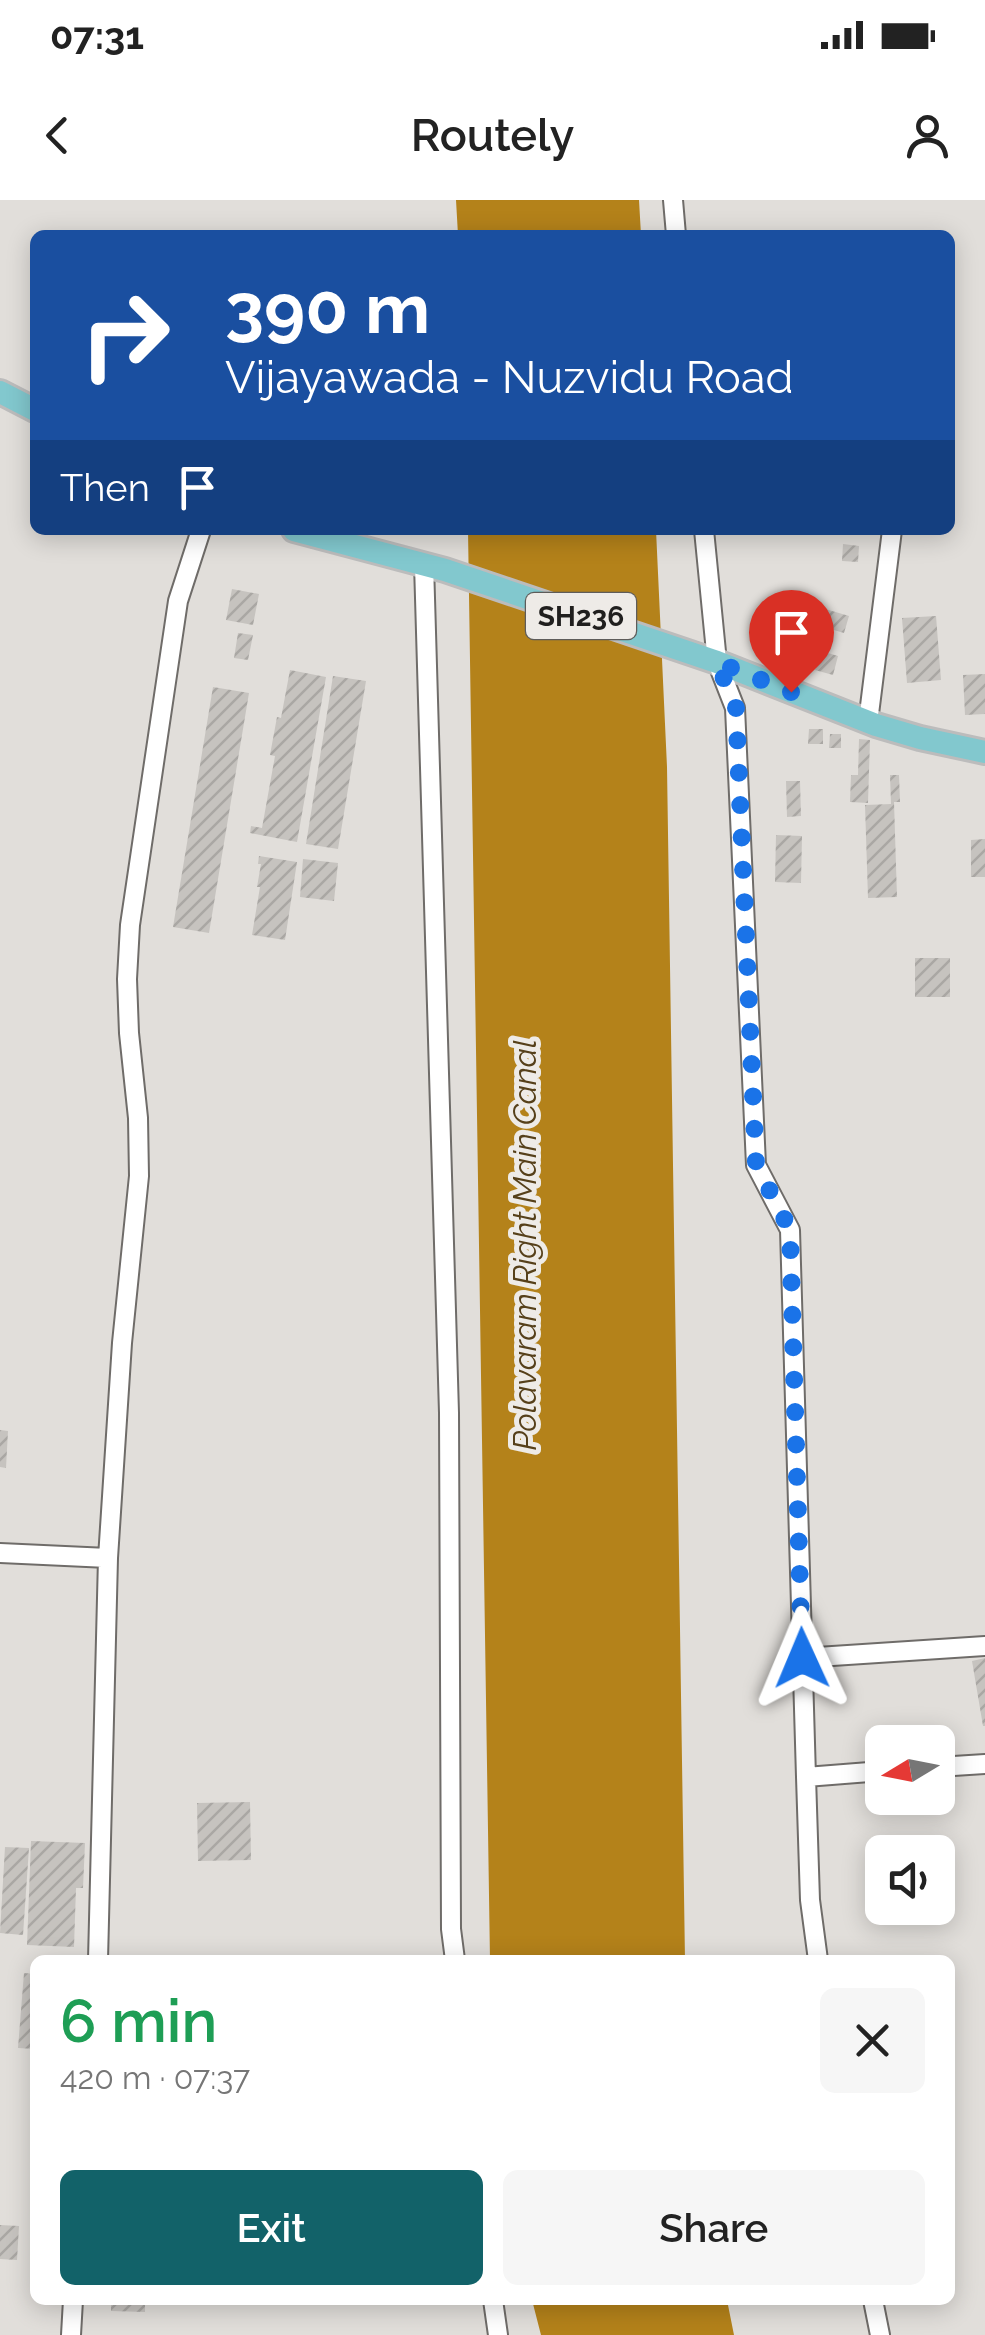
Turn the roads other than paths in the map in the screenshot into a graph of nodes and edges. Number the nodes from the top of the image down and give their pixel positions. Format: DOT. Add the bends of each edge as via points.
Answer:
graph roads {
  1 [pos="673,200"];
  2 [pos="676,230"];
  3 [pos="0,392"];
  4 [pos="30,407"];
  5 [pos="199,535"];
  6 [pos="313,535"];
  7 [pos="704,535"];
  8 [pos="891,535"];
  9 [pos="435,567"];
  10 [pos="717,662"];
  11 [pos="868,722"];
  12 [pos="985,752"];
  13 [pos="0,1553"];
  14 [pos="108,1558"];
  15 [pos="985,1646"];
  16 [pos="802,1658"];
  17 [pos="985,1764"];
  18 [pos="955,1766"];
  19 [pos="865,1772"];
  20 [pos="806,1777"];
  21 [pos="98,1955"];
  22 [pos="455,1955"];
  23 [pos="817,1955"];
  24 [pos="74,2305"];
  25 [pos="494,2305"];
  26 [pos="875,2305"];
  27 [pos="71,2335"];
  28 [pos="498,2335"];
  29 [pos="880,2335"];
  1 -- 2 [label="street"];
  3 -- 4 [label="main road"];
  5 -- 14 [label="street" via="178,601 130,925 128,1015 139,1176"];
  6 -- 9 [label="main road, SH236"];
  7 -- 10 [label="street"];
  8 -- 11 [label="street"];
  9 -- 10 [label="main road, SH236"];
  9 -- 22 [label="street"];
  10 -- 11 [label="main road, SH236"];
  10 -- 16 [label="street" via="736,708 756,1164 790,1230"];
  11 -- 12 [label="main road, SH236"];
  13 -- 14 [label="street"];
  14 -- 21 [label="street"];
  15 -- 16 [label="street"];
  16 -- 20 [label="street"];
  17 -- 18 [label="street"];
  19 -- 20 [label="street"];
  20 -- 23 [label="street"];
  24 -- 27 [label="street"];
  25 -- 28 [label="street"];
  26 -- 29 [label="street"];
}
